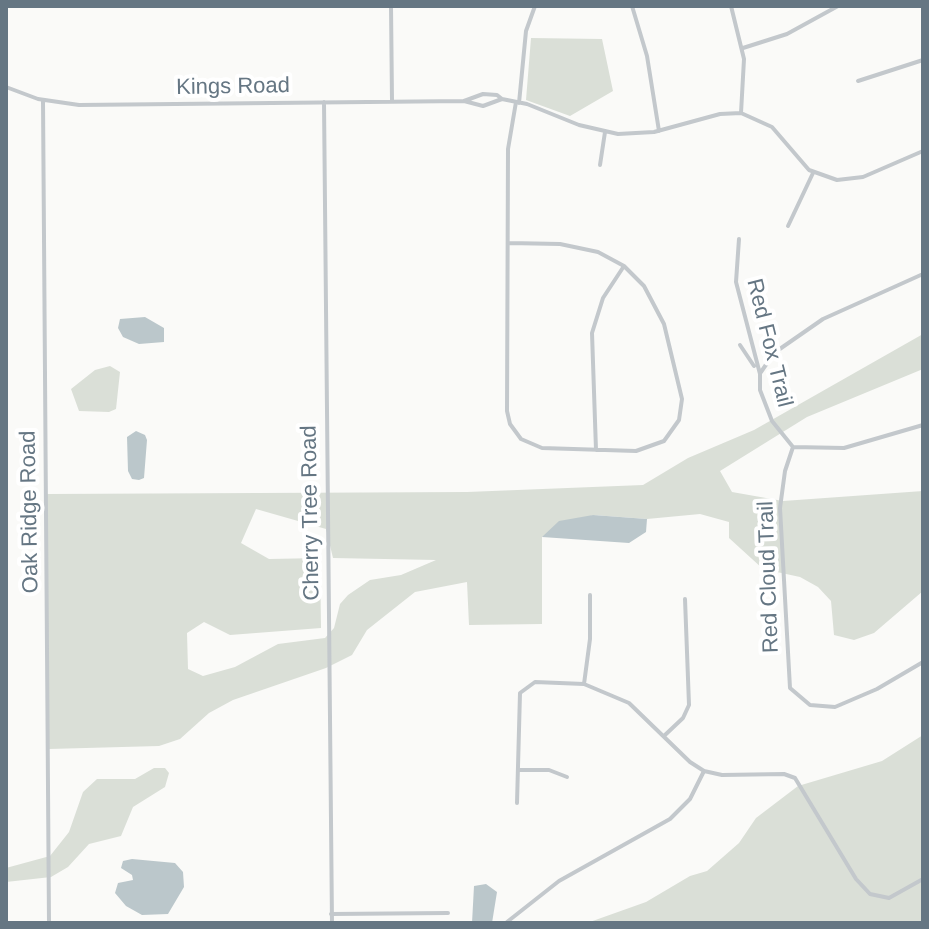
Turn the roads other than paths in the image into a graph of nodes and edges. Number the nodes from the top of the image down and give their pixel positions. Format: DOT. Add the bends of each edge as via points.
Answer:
graph roads {
  1 [pos="391,6"];
  2 [pos="535,6"];
  3 [pos="632,6"];
  4 [pos="731,6"];
  5 [pos="838,6"];
  6 [pos="743,48"];
  7 [pos="923,60"];
  8 [pos="858,81"];
  9 [pos="6,87"];
  10 [pos="483,94"];
  11 [pos="502,99"];
  12 [pos="43,100"];
  13 [pos="392,101"];
  14 [pos="464,101"];
  15 [pos="324,102"];
  16 [pos="518,102"];
  17 [pos="483,106"];
  18 [pos="741,113"];
  19 [pos="659,131"];
  20 [pos="605,132"];
  21 [pos="923,151"];
  22 [pos="600,165"];
  23 [pos="813,173"];
  24 [pos="788,226"];
  25 [pos="739,239"];
  26 [pos="509,243"];
  27 [pos="624,266"];
  28 [pos="923,274"];
  29 [pos="740,345"];
  30 [pos="760,374"];
  31 [pos="923,425"];
  32 [pos="793,447"];
  33 [pos="596,450"];
  34 [pos="590,595"];
  35 [pos="685,599"];
  36 [pos="923,662"];
  37 [pos="584,684"];
  38 [pos="665,735"];
  39 [pos="518,770"];
  40 [pos="704,771"];
  41 [pos="567,777"];
  42 [pos="517,803"];
  43 [pos="923,879"];
  44 [pos="448,913"];
  45 [pos="331,914"];
  46 [pos="507,922"];
  47 [pos="49,923"];
  48 [pos="332,923"];
  1 -- 13 [label="street"];
  2 -- 16 [label="street" via="526,31"];
  3 -- 19 [label="street" via="647,56"];
  4 -- 6 [label="street"];
  5 -- 6 [label="street" via="787,34"];
  6 -- 18 [label="street"];
  7 -- 8 [label="street"];
  9 -- 12 [label="street, Kings Road"];
  10 -- 11 [label="street"];
  10 -- 14 [label="street, Kings Road"];
  10 -- 17 [label="street"];
  11 -- 16 [label="street"];
  11 -- 17 [label="street"];
  12 -- 15 [label="street, Kings Road" via="79,105"];
  12 -- 47 [label="street, Oak Ridge Road"];
  13 -- 14 [label="street, Kings Road"];
  13 -- 15 [label="street, Kings Road"];
  14 -- 17 [label="street, Kings Road"];
  15 -- 45 [label="street, Cherry Tree Road"];
  16 -- 20 [label="street"];
  16 -- 26 [label="street" via="509,145"];
  18 -- 19 [label="street"];
  18 -- 23 [label="street" via="772,127"];
  19 -- 20 [label="street"];
  20 -- 22 [label="street"];
  21 -- 23 [label="street" via="855,179"];
  23 -- 24 [label="street"];
  25 -- 30 [label="street, Red Fox Trail" via="736,282"];
  26 -- 27 [label="street" via="574,246"];
  26 -- 33 [label="street" via="510,424 535,447"];
  27 -- 33 [label="street" via="603,298 592,333"];
  27 -- 33 [label="street" via="660,314 681,410 673,430 651,448"];
  28 -- 30 [label="street" via="823,319 774,353"];
  29 -- 30 [label="street"];
  30 -- 32 [label="street, Red Fox Trail" via="772,421"];
  31 -- 32 [label="street" via="844,448"];
  32 -- 36 [label="street, Red Cloud Trail" via="780,508 790,688 810,705 835,707"];
  34 -- 37 [label="street"];
  35 -- 38 [label="street" via="689,705"];
  37 -- 38 [label="street" via="629,703"];
  37 -- 39 [label="street" via="535,682 522,690"];
  38 -- 40 [label="street"];
  39 -- 41 [label="street" via="555,770"];
  39 -- 42 [label="street"];
  40 -- 43 [label="street" via="795,778 870,894 889,898"];
  40 -- 46 [label="street" via="676,815 559,881"];
  44 -- 45 [label="street"];
  45 -- 48 [label="street, Cherry Tree Road"];
}
